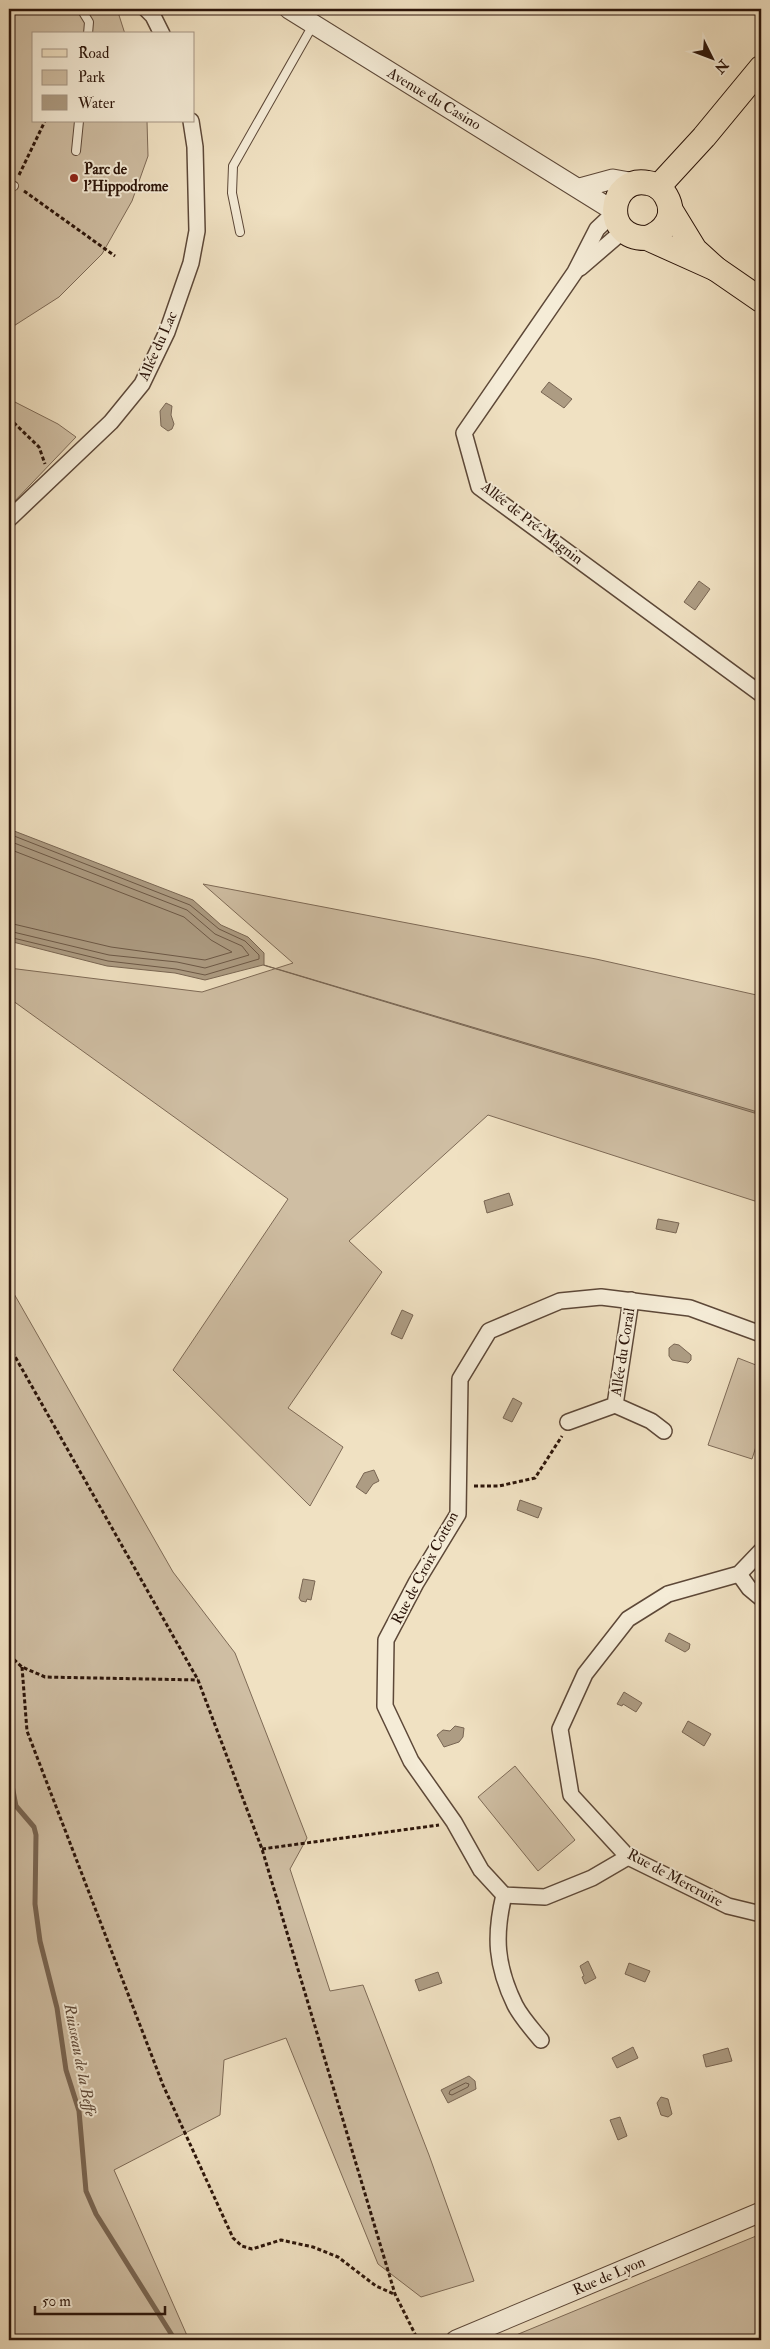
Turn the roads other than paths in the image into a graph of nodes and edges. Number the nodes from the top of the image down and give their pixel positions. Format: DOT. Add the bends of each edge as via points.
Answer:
graph roads {
  1 [pos="81,9"];
  2 [pos="146,9"];
  3 [pos="289,9"];
  4 [pos="313,25"];
  5 [pos="88,32"];
  6 [pos="161,32"];
  7 [pos="761,68"];
  8 [pos="79,122"];
  9 [pos="191,122"];
  10 [pos="76,151"];
  11 [pos="635,183"];
  12 [pos="658,187"];
  13 [pos="580,188"];
  14 [pos="670,209"];
  15 [pos="617,218"];
  16 [pos="240,232"];
  17 [pos="647,238"];
  18 [pos="716,269"];
  19 [pos="761,300"];
  20 [pos="9,519"];
  21 [pos="761,694"];
  22 [pos="631,1300"];
  23 [pos="761,1334"];
  24 [pos="615,1405"];
  25 [pos="568,1422"];
  26 [pos="664,1431"];
  27 [pos="761,1551"];
  28 [pos="739,1574"];
  29 [pos="761,1598"];
  30 [pos="628,1857"];
  31 [pos="504,1895"];
  32 [pos="761,1914"];
  33 [pos="541,2040"];
  34 [pos="761,2212"];
  35 [pos="456,2340"];
  1 -- 5 [label="lane" via="89,22"];
  2 -- 6 [label="street"];
  3 -- 4 [label="street, Avenue du Casino"];
  4 -- 13 [label="street, Avenue du Casino"];
  4 -- 16 [label="lane" via="233,166 232,193"];
  7 -- 12 [label="main road"];
  8 -- 10 [label="lane"];
  9 -- 20 [label="street, Allée du Lac" via="195,147 197,232 167,332 142,384 111,422"];
  11 -- 12 [label="main road"];
  11 -- 13 [label="street" via="613,179"];
  11 -- 15 [label="main road" via="620,194"];
  12 -- 14 [label="main road" via="665,193"];
  13 -- 15 [label="street, Avenue du Casino"];
  14 -- 17 [label="main road" via="666,225"];
  14 -- 18 [label="main road" via="695,250"];
  15 -- 17 [label="main road" via="630,236"];
  15 -- 21 [label="street, Allée de Pré-Magnin" via="597,229 575,272 464,433 479,487"];
  17 -- 18 [label="main road"];
  18 -- 19 [label="main road"];
  22 -- 23 [label="street, Rue de Croix Cotton" via="690,1308"];
  22 -- 24 [label="street, Allée du Corail"];
  22 -- 31 [label="street, Rue de Croix Cotton" via="601,1297 560,1301 489,1331 460,1379 458,1514 386,1640 384,1706 411,1761 454,1822 481,1870"];
  24 -- 25 [label="street, Allée du Corail"];
  24 -- 26 [label="street, Allée du Corail" via="651,1421"];
  27 -- 28 [label="street"];
  28 -- 29 [label="street"];
  28 -- 30 [label="street, Rue de Mercruire" via="668,1594 628,1619 584,1674 560,1729 571,1795"];
  30 -- 31 [label="street" via="592,1878 545,1897"];
  30 -- 32 [label="street, Rue de Mercruire" via="728,1906"];
  31 -- 33 [label="street" via="497,1924 499,1962 515,2006"];
  34 -- 35 [label="street, Rue de Lyon"];
}
